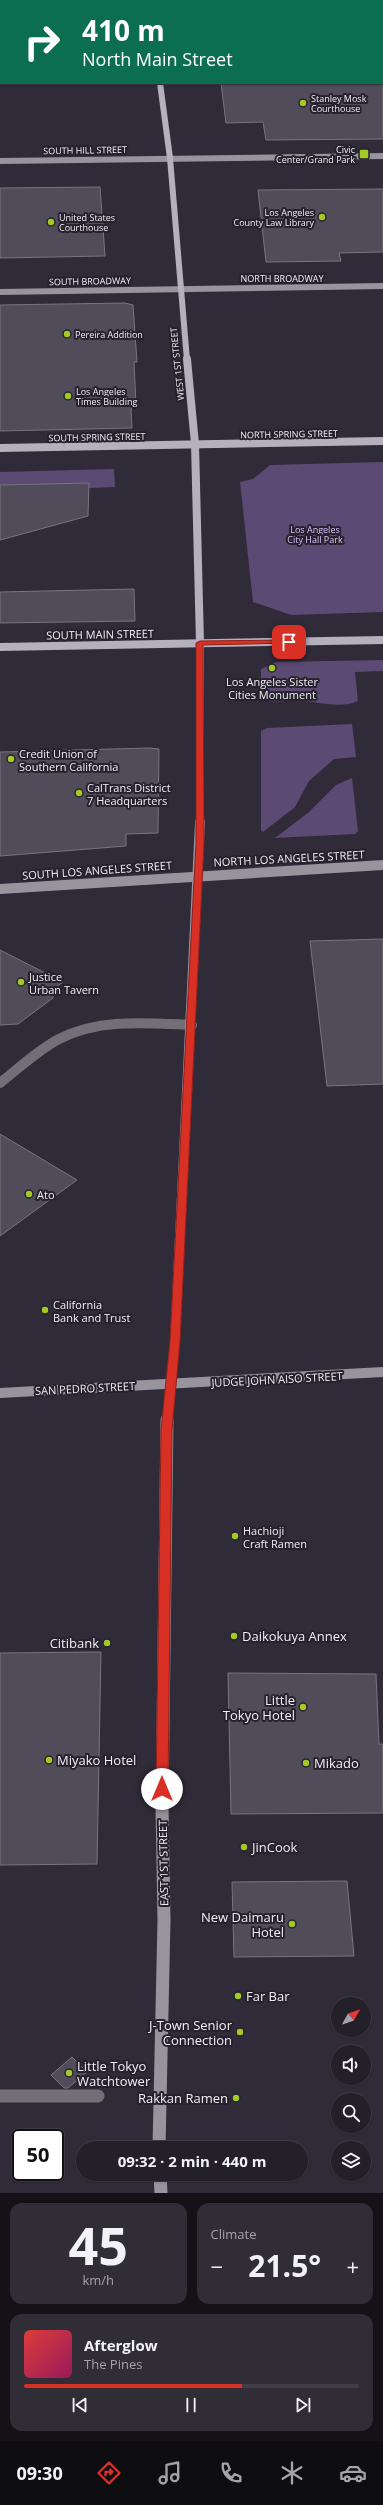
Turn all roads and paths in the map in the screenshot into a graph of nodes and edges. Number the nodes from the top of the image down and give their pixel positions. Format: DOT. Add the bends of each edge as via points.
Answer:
graph roads {
  1 [pos="160,84"];
  2 [pos="383,156"];
  3 [pos="170,158"];
  4 [pos="0,160"];
  5 [pos="383,286"];
  6 [pos="181,288"];
  7 [pos="0,292"];
  8 [pos="383,441"];
  9 [pos="195,444"];
  10 [pos="0,448"];
  11 [pos="383,640"];
  12 [pos="200,643"];
  13 [pos="0,647"];
  14 [pos="383,865"];
  15 [pos="197,875"];
  16 [pos="0,889"];
  17 [pos="192,1025"];
  18 [pos="0,1083"];
  19 [pos="383,1372"];
  20 [pos="170,1384"];
  21 [pos="0,1393"];
  22 [pos="0,2096"];
  23 [pos="98,2096"];
  24 [pos="159,2141"];
  25 [pos="160,2181"];
  26 [pos="161,2193"];
  1 -- 3 [label="main road, WEST 1ST STREET"];
  2 -- 3 [label="main road, SOUTH HILL STREET"];
  3 -- 4 [label="main road, SOUTH HILL STREET"];
  3 -- 6 [label="main road, WEST 1ST STREET"];
  5 -- 6 [label="main road, NORTH BROADWAY"];
  6 -- 7 [label="main road, SOUTH BROADWAY"];
  6 -- 9 [label="main road, WEST 1ST STREET"];
  8 -- 9 [label="main road, NORTH SPRING STREET"];
  9 -- 10 [label="main road, SOUTH SPRING STREET"];
  9 -- 12 [label="main road, WEST 1ST STREET"];
  11 -- 12 [label="main road, SOUTH MAIN STREET"];
  12 -- 13 [label="main road, SOUTH MAIN STREET"];
  12 -- 15 [label="main road, EAST 1ST STREET" via="200,843"];
  14 -- 15 [label="main road, NORTH LOS ANGELES STREET"];
  15 -- 16 [label="main road, SOUTH LOS ANGELES STREET"];
  15 -- 17 [label="main road, EAST 1ST STREET"];
  17 -- 18 [label="street" via="114,1024 74,1033 44,1049"];
  17 -- 20 [label="main road, EAST 1ST STREET" via="175,1341"];
  19 -- 20 [label="main road, JUDGE JOHN AISO STREET"];
  20 -- 21 [label="main road, SAN PEDRO STREET"];
  20 -- 24 [label="main road, EAST 1ST STREET" via="166,1454 162,1805 164,1920"];
  22 -- 23 [label="street"];
  25 -- 26 [label="main road"];
}
